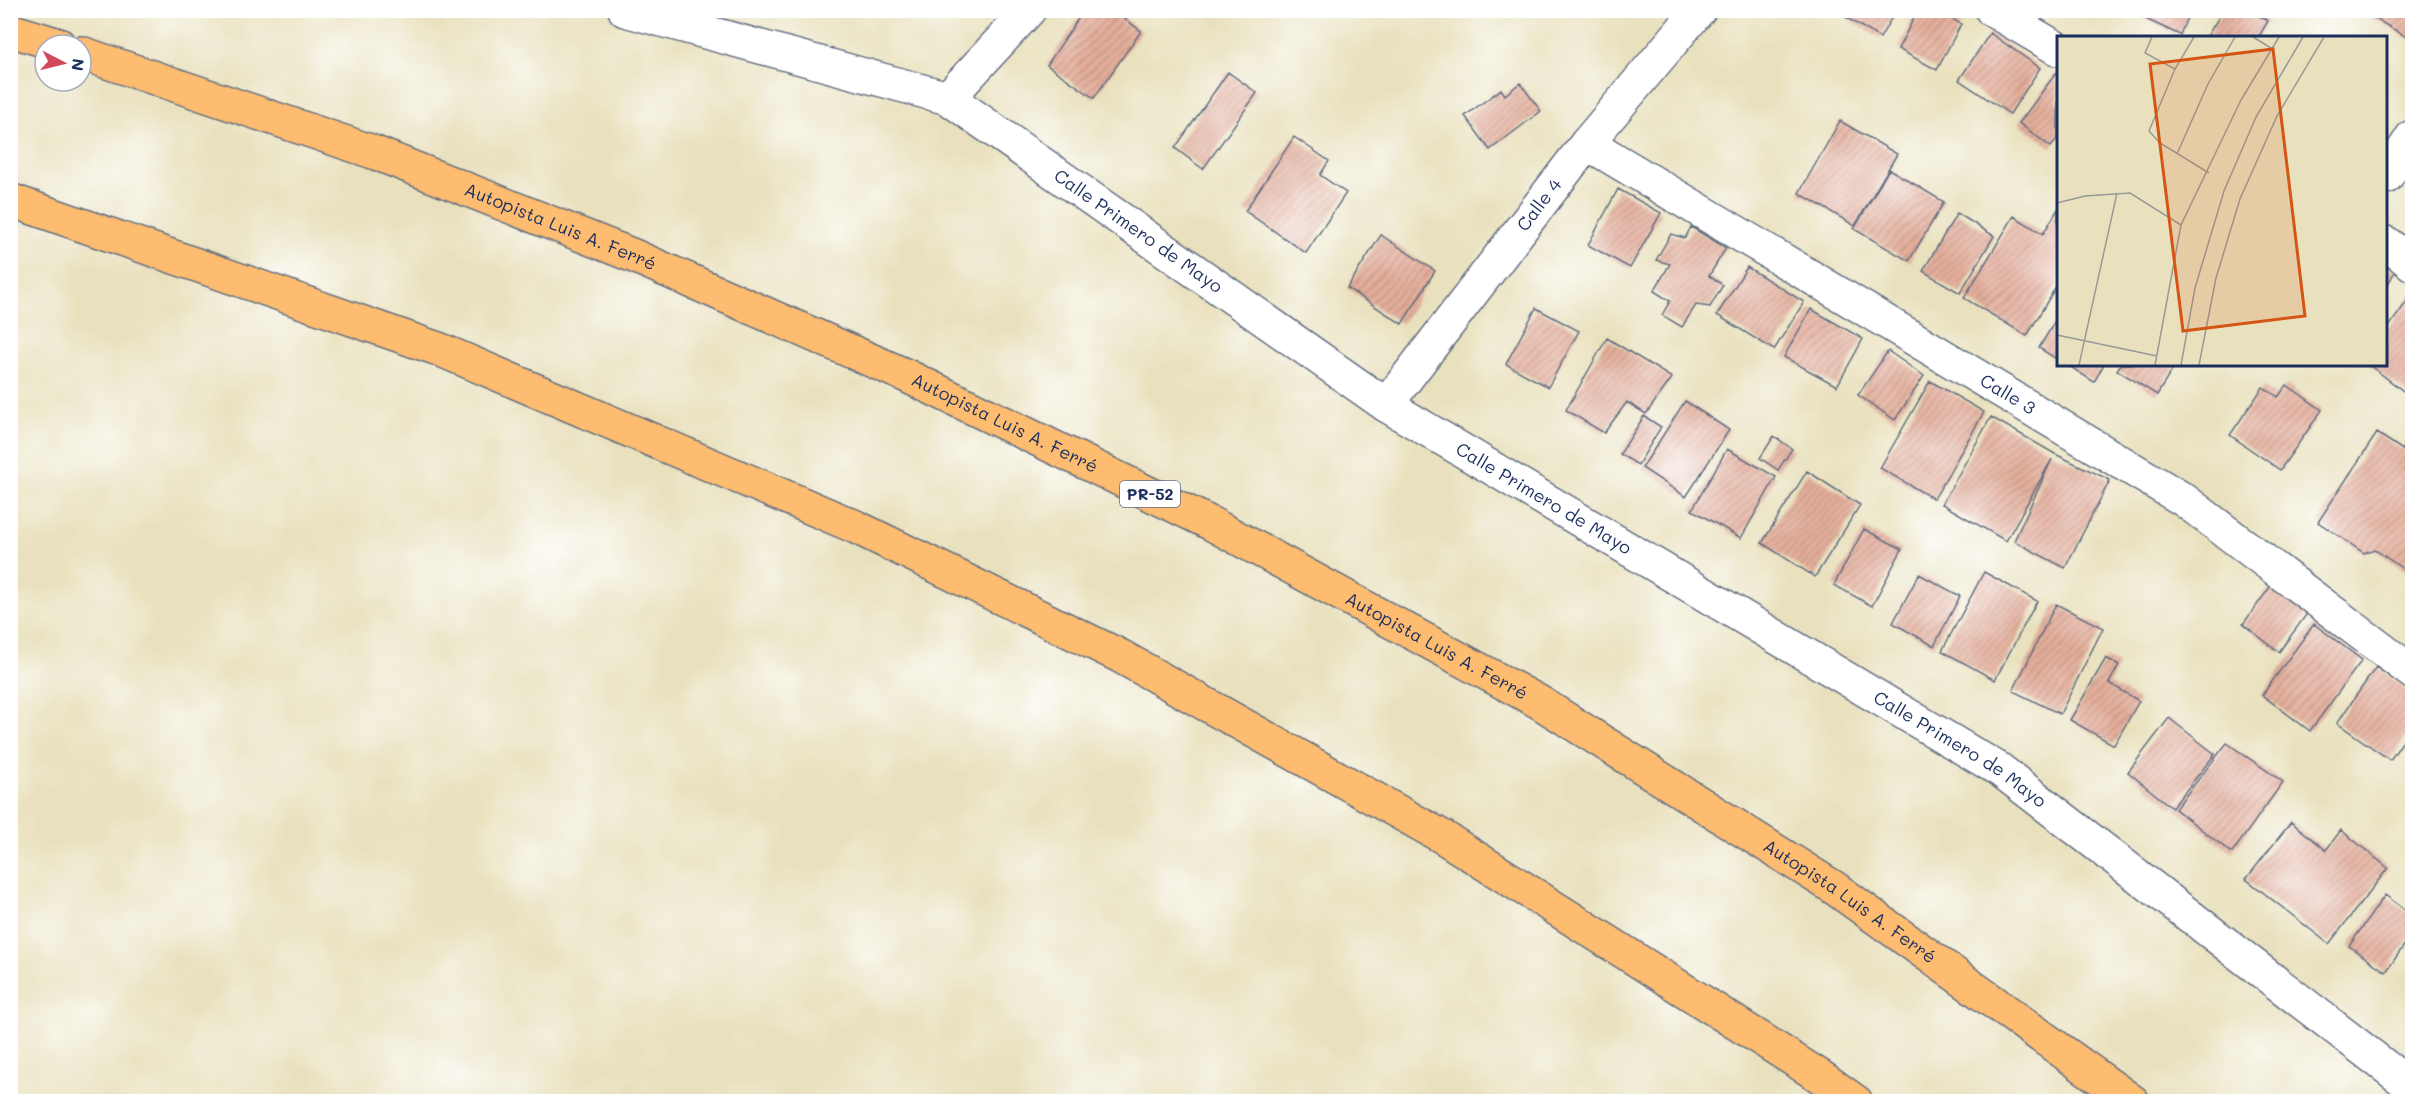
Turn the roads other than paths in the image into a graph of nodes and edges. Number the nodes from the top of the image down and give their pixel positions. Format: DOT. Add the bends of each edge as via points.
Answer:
graph roads {
  1 [pos="625,10"];
  2 [pos="1029,10"];
  3 [pos="1699,10"];
  4 [pos="1992,10"];
  5 [pos="10,30"];
  6 [pos="33,37"];
  7 [pos="2057,48"];
  8 [pos="93,57"];
  9 [pos="948,98"];
  10 [pos="2412,137"];
  11 [pos="1587,143"];
  12 [pos="2387,174"];
  13 [pos="10,200"];
  14 [pos="2387,245"];
  15 [pos="2412,264"];
  16 [pos="1386,405"];
  17 [pos="2412,672"];
  18 [pos="2412,1088"];
  19 [pos="1856,1101"];
  20 [pos="2133,1101"];
  1 -- 9 [label="street, Calle Primero de Mayo"];
  2 -- 9 [label="street"];
  3 -- 11 [label="street, Calle 4"];
  4 -- 7 [label="street"];
  5 -- 6 [label="highway"];
  8 -- 20 [label="highway, Autopista Luis A. Ferré / PR-52" via="373,152 634,256 907,376 1210,523 1539,702 1833,887"];
  9 -- 16 [label="street, Calle Primero de Mayo"];
  10 -- 12 [label="street"];
  11 -- 16 [label="street, Calle 4"];
  11 -- 17 [label="street, Calle 3" via="2184,500"];
  13 -- 19 [label="highway" via="441,350 856,527 1120,656 1443,837"];
  14 -- 15 [label="street"];
  16 -- 18 [label="street, Calle Primero de Mayo" via="2000,770"];
}
